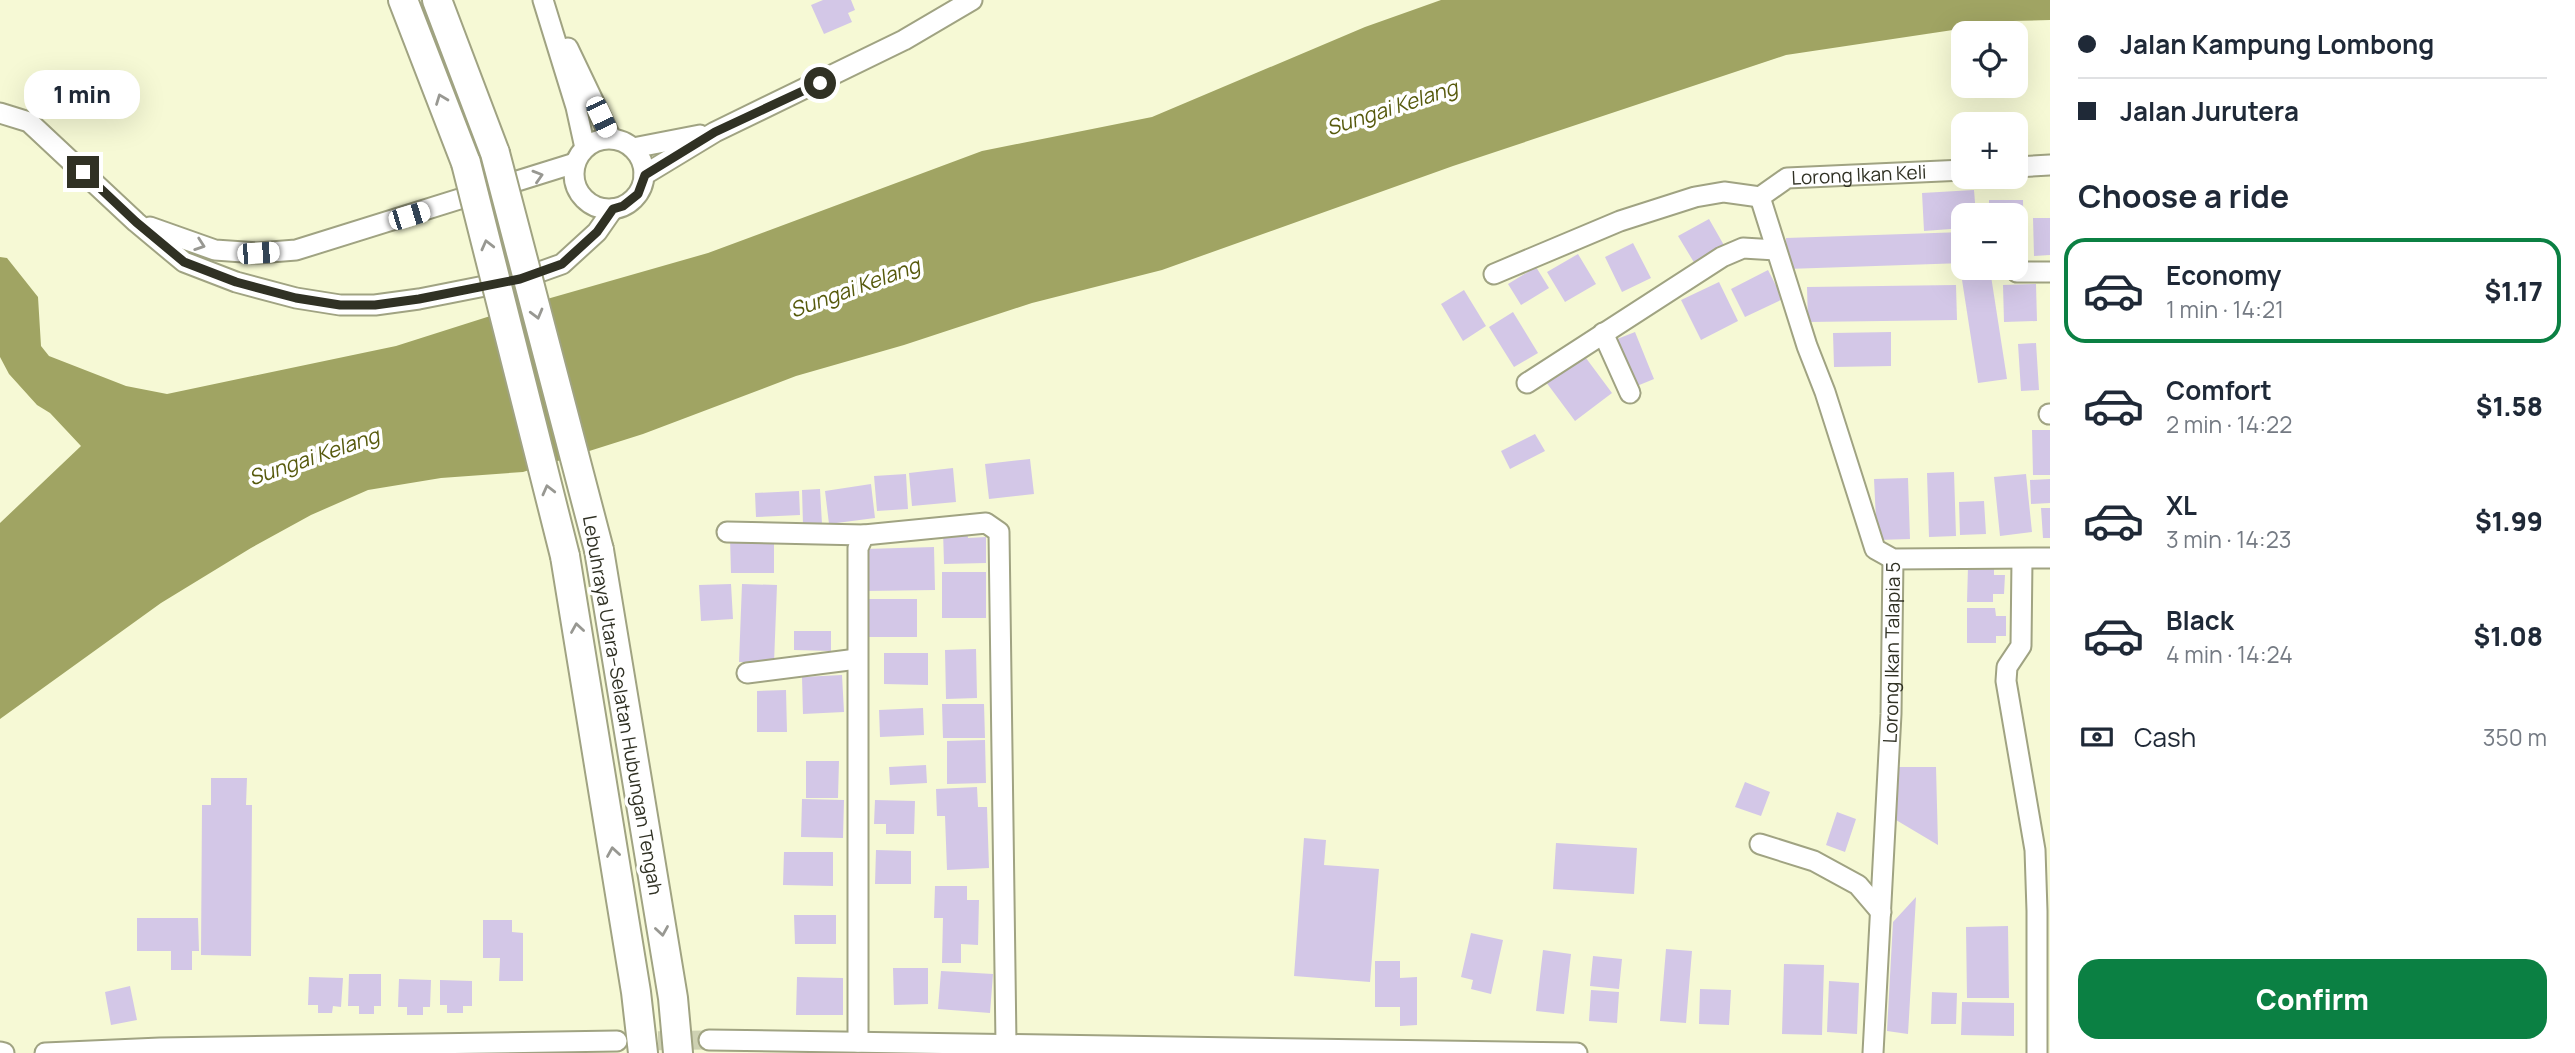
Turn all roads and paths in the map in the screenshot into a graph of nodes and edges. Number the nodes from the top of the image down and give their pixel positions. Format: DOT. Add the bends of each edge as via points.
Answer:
graph roads {
  1 [pos="403,0"];
  2 [pos="437,0"];
  3 [pos="544,0"];
  4 [pos="972,0"];
  5 [pos="0,113"];
  6 [pos="715,132"];
  7 [pos="611,138"];
  8 [pos="633,148"];
  9 [pos="580,156"];
  10 [pos="2050,165"];
  11 [pos="2028,166"];
  12 [pos="1951,171"];
  13 [pos="645,175"];
  14 [pos="1760,198"];
  15 [pos="613,209"];
  16 [pos="136,222"];
  17 [pos="1776,250"];
  18 [pos="2028,272"];
  19 [pos="2050,272"];
  20 [pos="1494,274"];
  21 [pos="1603,333"];
  22 [pos="1527,383"];
  23 [pos="1630,393"];
  24 [pos="727,532"];
  25 [pos="864,535"];
  26 [pos="2050,558"];
  27 [pos="1893,559"];
  28 [pos="2022,559"];
  29 [pos="858,659"];
  30 [pos="747,673"];
  31 [pos="1760,844"];
  32 [pos="2044,904"];
  33 [pos="1881,912"];
  34 [pos="709,1040"];
  35 [pos="617,1041"];
  36 [pos="858,1042"];
  37 [pos="1006,1044"];
  38 [pos="1379,1052"];
  39 [pos="45,1053"];
  40 [pos="643,1053"];
  41 [pos="678,1053"];
  42 [pos="1577,1053"];
  43 [pos="1874,1053"];
  44 [pos="2038,1053"];
  40 -- 1 [label="highway, Lebuhraya Utara–Selatan Hubungan Tengah, one-way, bridge" via="565,556 466,163"];
  2 -- 41 [label="highway, Lebuhraya Utara–Selatan Hubungan Tengah, one-way, bridge" via="495,153 599,550 673,998"];
  3 -- 7 [label="street"];
  3 -- 9 [label="street" via="576,107"];
  4 -- 6 [label="street" via="904,40"];
  5 -- 16 [label="street" via="29,122"];
  6 -- 8 [label="street"];
  6 -- 13 [label="street"];
  7 -- 8 [label="street"];
  7 -- 9 [label="street" via="592,143"];
  8 -- 13 [label="street"];
  9 -- 15 [label="street" via="574,175 582,196 590,204"];
  16 -- 9 [label="street, one-way" via="215,250 296,250"];
  10 -- 11 [label="street"];
  12 -- 14 [label="street, Lorong Ikan Keli" via="1787,178"];
  13 -- 15 [label="street" via="638,194"];
  14 -- 17 [label="street, Lorong Ikan Talapia 5"];
  14 -- 20 [label="street" via="1724,192 1695,197 1620,221"];
  15 -- 16 [label="street" via="597,232 562,264 465,292 375,305 296,298 236,282 184,262"];
  17 -- 21 [label="street" via="1743,248 1722,257"];
  17 -- 27 [label="street, Lorong Ikan Talapia 5" via="1875,549"];
  18 -- 19 [label="street"];
  21 -- 22 [label="street"];
  21 -- 23 [label="street"];
  24 -- 25 [label="street"];
  25 -- 29 [label="street" via="858,548"];
  25 -- 37 [label="street" via="986,523 999,532"];
  26 -- 28 [label="street"];
  27 -- 28 [label="street"];
  27 -- 33 [label="street, Lorong Ikan Talapia 5"];
  28 -- 32 [label="street" via="2021,646 2007,667 2006,681"];
  29 -- 30 [label="street"];
  29 -- 36 [label="street"];
  31 -- 33 [label="street" via="1814,861 1858,885"];
  32 -- 44 [label="street"];
  33 -- 43 [label="street, Lorong Ikan Talapia 5"];
  34 -- 36 [label="street"];
  35 -- 39 [label="street"];
  36 -- 37 [label="street"];
  37 -- 38 [label="street"];
  38 -- 42 [label="street"];
}
